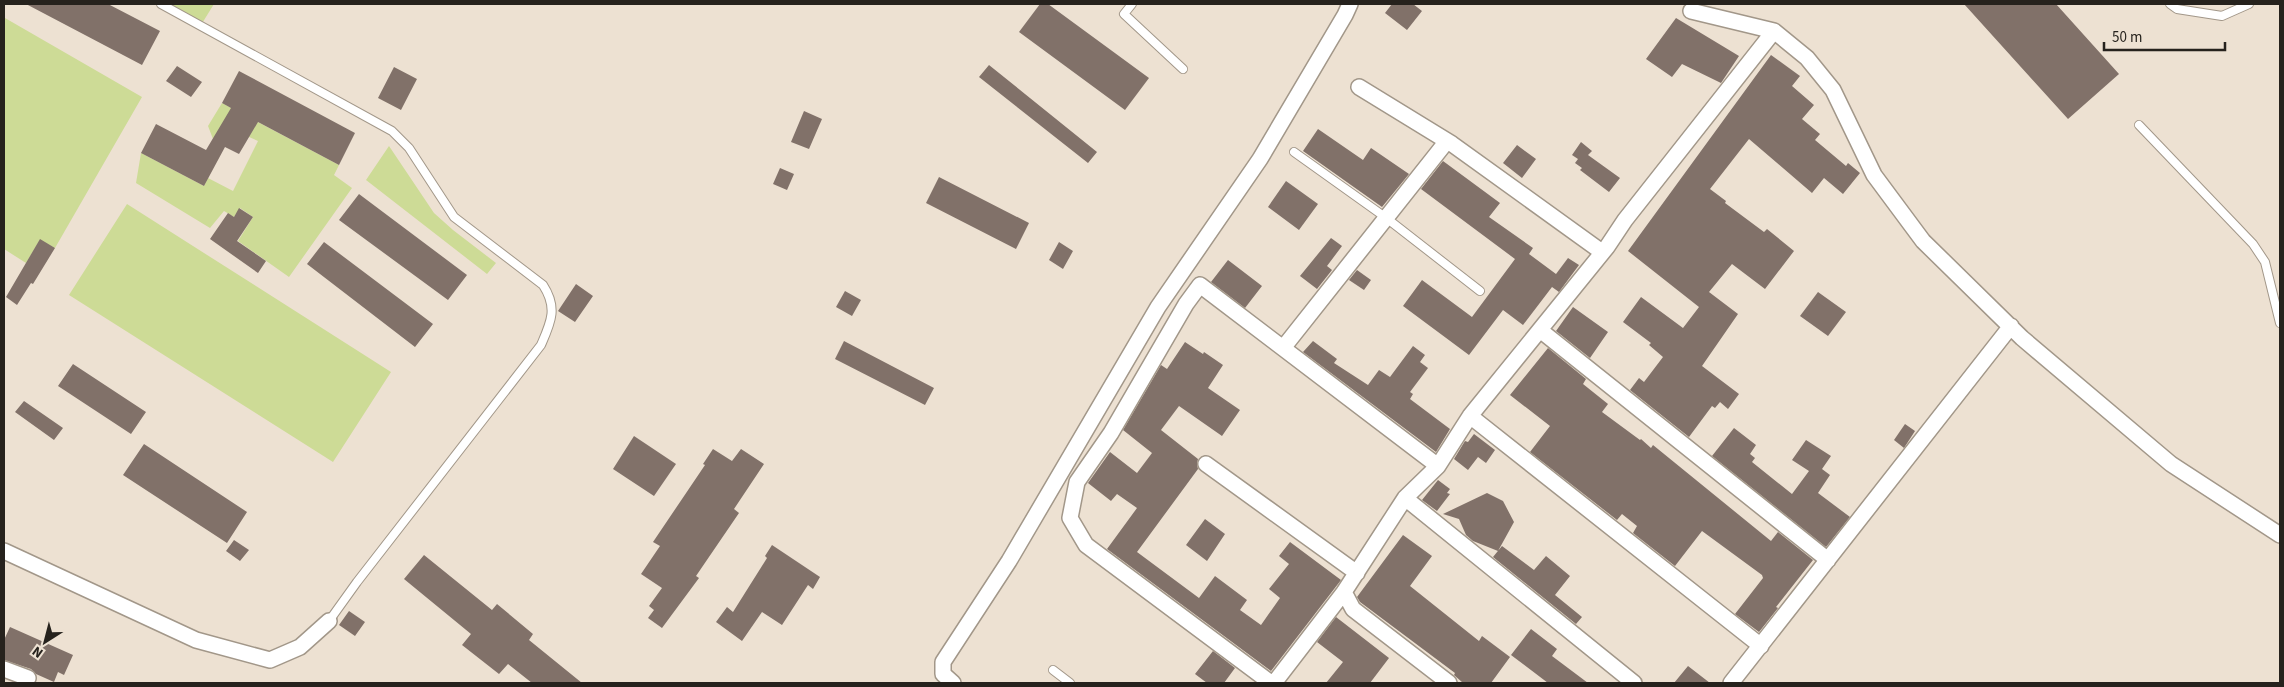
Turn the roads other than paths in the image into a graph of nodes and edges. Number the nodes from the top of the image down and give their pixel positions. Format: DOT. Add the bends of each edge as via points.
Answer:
graph roads {
  1 [pos="161,4"];
  2 [pos="1132,4"];
  3 [pos="1350,4"];
  4 [pos="2170,4"];
  5 [pos="2249,4"];
  6 [pos="1691,11"];
  7 [pos="1774,32"];
  8 [pos="1183,69"];
  9 [pos="1359,87"];
  10 [pos="2139,125"];
  11 [pos="1447,141"];
  12 [pos="1294,152"];
  13 [pos="1385,217"];
  14 [pos="1602,252"];
  15 [pos="1480,291"];
  16 [pos="2280,322"];
  17 [pos="2010,326"];
  18 [pos="1540,330"];
  19 [pos="1282,348"];
  20 [pos="1470,416"];
  21 [pos="1206,464"];
  22 [pos="1438,466"];
  23 [pos="1405,498"];
  24 [pos="2280,535"];
  25 [pos="4,551"];
  26 [pos="1828,560"];
  27 [pos="1357,572"];
  28 [pos="1344,592"];
  29 [pos="329,621"];
  30 [pos="1761,646"];
  31 [pos="4,670"];
  32 [pos="1053,670"];
  33 [pos="28,678"];
  34 [pos="949,682"];
  35 [pos="1070,683"];
  36 [pos="1272,683"];
  37 [pos="1450,683"];
  38 [pos="1634,683"];
  39 [pos="1731,683"];
  1 -- 29 [label="lane" via="392,131 409,148 454,217 544,285 553,306 541,346"];
  2 -- 8 [label="lane" via="1124,14"];
  3 -- 34 [label="street" via="1260,159 1158,307 1009,561 943,662 943,674"];
  4 -- 5 [label="lane" via="2177,9 2222,16"];
  6 -- 7 [label="street"];
  7 -- 14 [label="street"];
  7 -- 17 [label="street" via="1808,58 1833,90 1874,176 1923,241"];
  9 -- 11 [label="street"];
  10 -- 16 [label="lane" via="2253,244 2265,262"];
  11 -- 13 [label="street"];
  11 -- 14 [label="street"];
  12 -- 13 [label="lane"];
  13 -- 15 [label="lane"];
  13 -- 19 [label="street"];
  14 -- 18 [label="street"];
  17 -- 24 [label="street" via="2172,464"];
  17 -- 26 [label="street"];
  18 -- 20 [label="street"];
  18 -- 26 [label="street"];
  19 -- 22 [label="street"];
  19 -- 36 [label="street" via="1200,285 1111,433 1077,482 1070,518 1086,545"];
  20 -- 22 [label="street"];
  20 -- 30 [label="street"];
  21 -- 27 [label="street"];
  22 -- 23 [label="street"];
  23 -- 27 [label="street"];
  23 -- 38 [label="street"];
  25 -- 29 [label="street" via="196,640 270,660 300,648"];
  26 -- 30 [label="street"];
  27 -- 28 [label="street"];
  28 -- 36 [label="street"];
  28 -- 37 [label="street" via="1353,609"];
  30 -- 39 [label="street"];
  31 -- 33 [label="street"];
  32 -- 35 [label="lane"];
}
